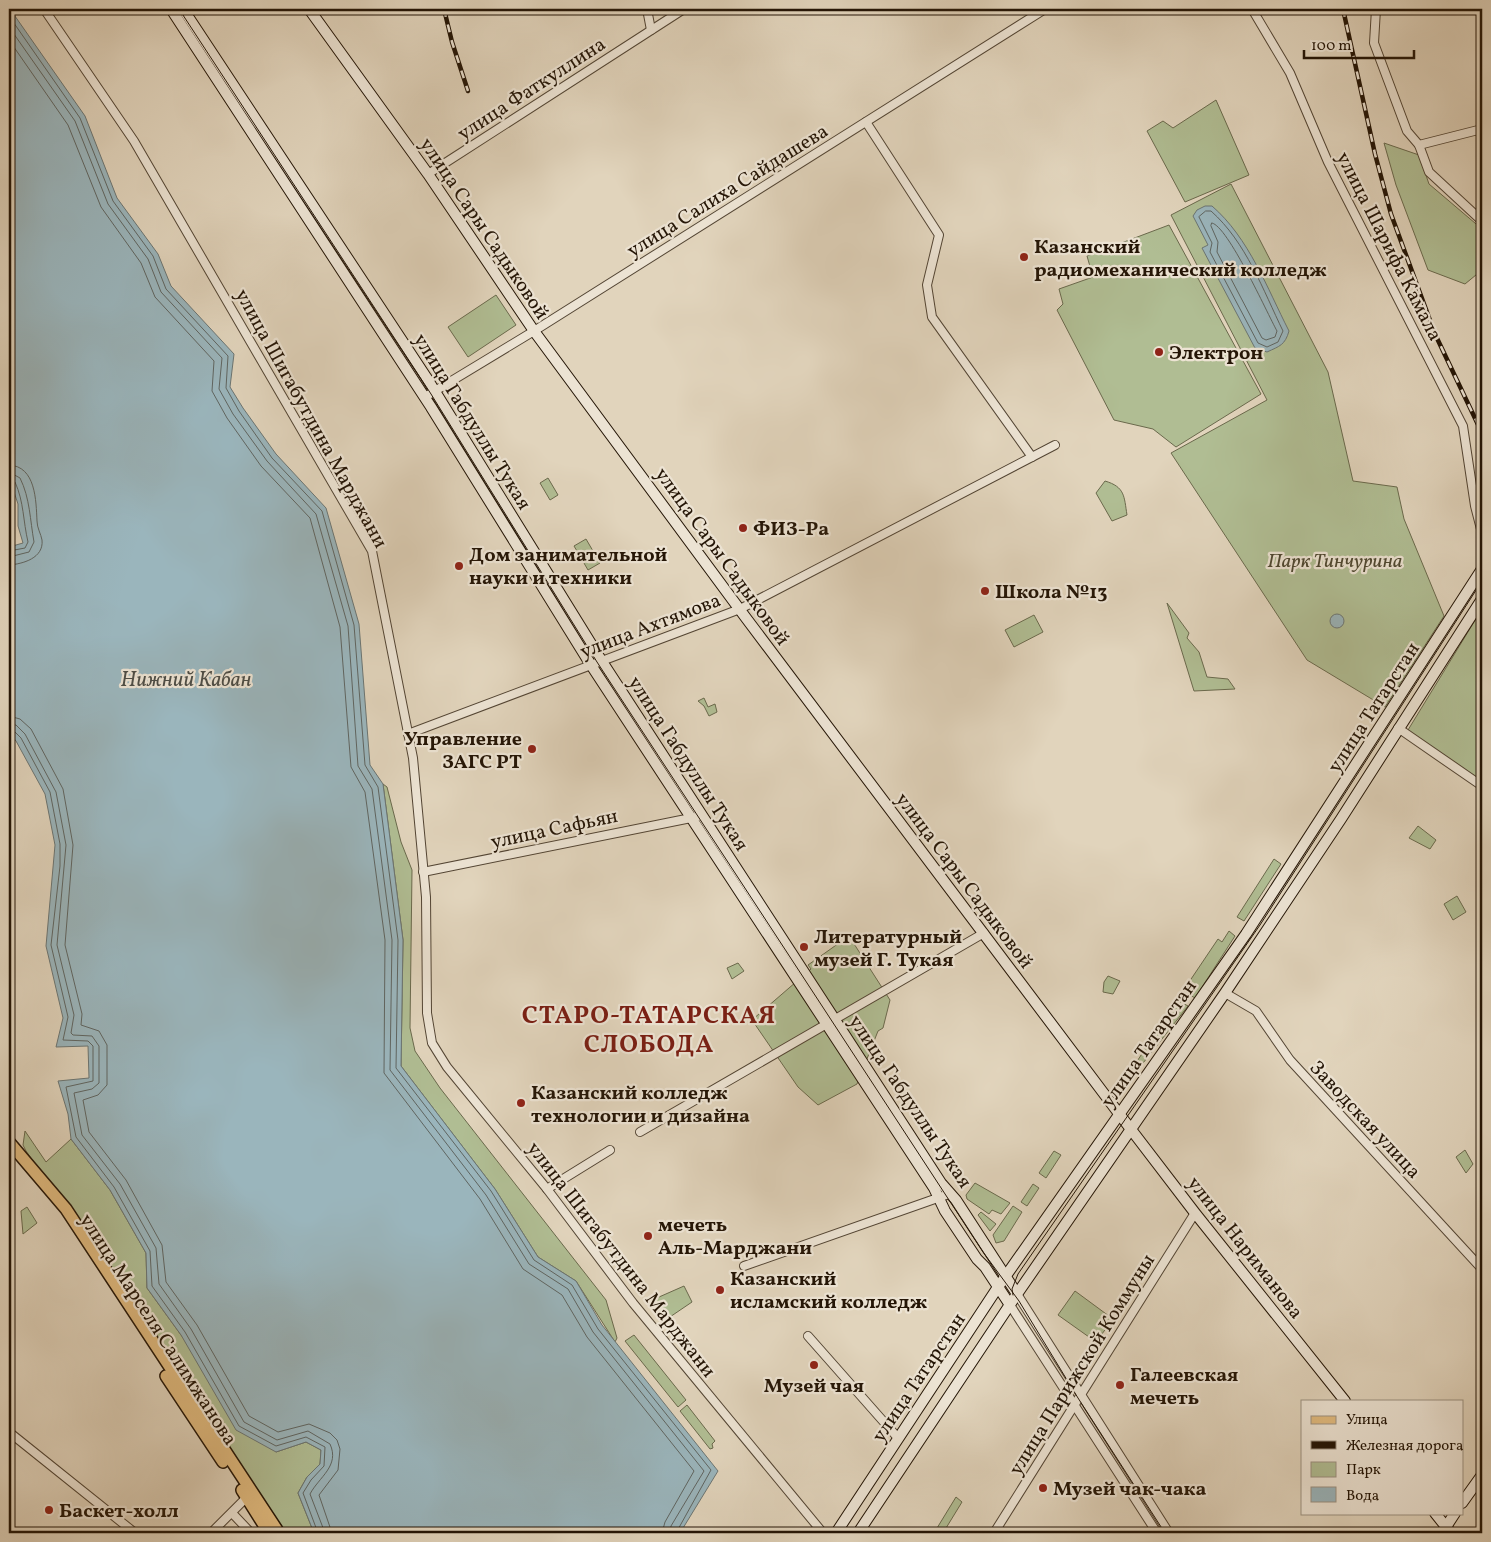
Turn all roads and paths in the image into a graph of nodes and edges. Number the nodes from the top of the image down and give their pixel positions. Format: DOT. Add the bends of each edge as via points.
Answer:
graph roads {
  1 [pos="44,9"];
  2 [pos="171,9"];
  3 [pos="183,9"];
  4 [pos="309,9"];
  5 [pos="648,9"];
  6 [pos="684,9"];
  7 [pos="1045,9"];
  8 [pos="1252,9"];
  9 [pos="1376,9"];
  10 [pos="651,30"];
  11 [pos="866,122"];
  12 [pos="1482,129"];
  13 [pos="1419,145"];
  14 [pos="428,174"];
  15 [pos="1482,221"];
  16 [pos="534,331"];
  17 [pos="434,391"];
  18 [pos="425,397"];
  19 [pos="1055,446"];
  20 [pos="1032,458"];
  21 [pos="1475,506"];
  22 [pos="1482,515"];
  23 [pos="1482,533"];
  24 [pos="1482,569"];
  25 [pos="1482,599"];
  26 [pos="740,609"];
  27 [pos="596,662"];
  28 [pos="1384,719"];
  29 [pos="1398,728"];
  30 [pos="408,734"];
  31 [pos="1482,786"];
  32 [pos="703,815"];
  33 [pos="691,818"];
  34 [pos="423,872"];
  35 [pos="984,933"];
  36 [pos="1225,993"];
  37 [pos="831,1022"];
  38 [pos="1120,1115"];
  39 [pos="1131,1128"];
  40 [pos="640,1132"];
  41 [pos="9,1142"];
  42 [pos="610,1150"];
  43 [pos="9,1152"];
  44 [pos="547,1189"];
  45 [pos="944,1195"];
  46 [pos="1195,1213"];
  47 [pos="744,1266"];
  48 [pos="1482,1269"];
  49 [pos="1005,1278"];
  50 [pos="998,1287"];
  51 [pos="1017,1294"];
  52 [pos="1010,1305"];
  53 [pos="808,1336"];
  54 [pos="1080,1395"];
  55 [pos="1344,1400"];
  56 [pos="1074,1405"];
  57 [pos="9,1432"];
  58 [pos="898,1438"];
  59 [pos="1482,1475"];
  60 [pos="246,1498"];
  61 [pos="1464,1500"];
  62 [pos="232,1513"];
  63 [pos="1436,1514"];
  64 [pos="1454,1514"];
  65 [pos="1446,1531"];
  66 [pos="135,1533"];
  67 [pos="211,1533"];
  68 [pos="251,1533"];
  69 [pos="269,1533"];
  70 [pos="279,1533"];
  71 [pos="823,1533"];
  72 [pos="836,1533"];
  73 [pos="858,1533"];
  74 [pos="994,1533"];
  75 [pos="1157,1533"];
  76 [pos="1169,1533"];
  1 -- 30 [label="street, улица Шигабутдина Марджани" via="134,141 372,551"];
  2 -- 18 [label="main road, улица Габдуллы Тукая"];
  3 -- 17 [label="main road, улица Габдуллы Тукая"];
  4 -- 14 [label="main road, улица Сары Садыковой"];
  5 -- 10 [label="street"];
  6 -- 10 [label="street, улица Фаткуллина"];
  7 -- 11 [label="street, улица Салиха Сайдашева"];
  8 -- 21 [label="street, улица Шарифа Камала" via="1290,73 1328,162 1463,426"];
  9 -- 13 [label="street" via="1374,43 1407,131"];
  10 -- 14 [label="street, улица Фаткуллина"];
  11 -- 16 [label="street, улица Салиха Сайдашева"];
  11 -- 20 [label="street" via="939,234 927,285 932,318"];
  12 -- 13 [label="street"];
  13 -- 15 [label="street" via="1429,172"];
  14 -- 16 [label="main road, улица Сары Садыковой"];
  16 -- 17 [label="street, улица Салиха Сайдашева"];
  16 -- 26 [label="main road, улица Сары Садыковой"];
  17 -- 18 [label="street, улица Салиха Сайдашева"];
  17 -- 27 [label="main road, улица Габдуллы Тукая"];
  18 -- 27 [label="main road, улица Габдуллы Тукая"];
  19 -- 20 [label="street, улица Ахтямова"];
  20 -- 26 [label="street, улица Ахтямова"];
  21 -- 22 [label="street, улица Шарифа Камала"];
  21 -- 23 [label="street, улица Шарифа Камала"];
  24 -- 28 [label="main road, улица Татарстан"];
  25 -- 29 [label="main road, улица Татарстан"];
  26 -- 27 [label="street, улица Ахтямова"];
  26 -- 35 [label="main road, улица Сары Садыковой"];
  27 -- 30 [label="street, улица Ахтямова"];
  27 -- 32 [label="main road, улица Габдуллы Тукая"];
  27 -- 33 [label="main road, улица Габдуллы Тукая"];
  28 -- 29 [label="main road"];
  28 -- 38 [label="main road, улица Татарстан" via="1246,934"];
  29 -- 31 [label="street"];
  29 -- 36 [label="main road, улица Татарстан"];
  30 -- 34 [label="street, улица Шигабутдина Марджани"];
  32 -- 33 [label="street, улица Сафьян"];
  32 -- 37 [label="main road, улица Габдуллы Тукая"];
  33 -- 34 [label="street, улица Сафьян"];
  33 -- 37 [label="main road, улица Габдуллы Тукая"];
  34 -- 44 [label="street, улица Шигабутдина Марджани" via="427,1013 432,1043 447,1067"];
  35 -- 37 [label="street"];
  35 -- 38 [label="main road, улица Сары Садыковой"];
  36 -- 39 [label="main road, улица Татарстан"];
  36 -- 48 [label="street, Заводская улица" via="1256,1011 1290,1060"];
  37 -- 40 [label="street"];
  37 -- 45 [label="main road, улица Габдуллы Тукая"];
  38 -- 39 [label="main road, улица Нариманова"];
  38 -- 49 [label="main road, улица Татарстан"];
  39 -- 46 [label="main road, улица Нариманова"];
  39 -- 51 [label="main road, улица Татарстан"];
  41 -- 70 [label="main road" via="66,1209"];
  42 -- 44 [label="street"];
  43 -- 60 [label="main road, улица Марселя Салимжанова" via="67,1223"];
  44 -- 71 [label="street, улица Шигабутдина Марджани" via="633,1303"];
  45 -- 47 [label="street"];
  45 -- 49 [label="main road, улица Габдуллы Тукая" via="956,1200"];
  45 -- 50 [label="main road, улица Габдуллы Тукая" via="977,1259"];
  46 -- 54 [label="street, улица Парижской Коммуны"];
  46 -- 55 [label="main road, улица Нариманова"];
  49 -- 50 [label="main road, улица Татарстан"];
  49 -- 51 [label="main road, улица Габдуллы Тукая"];
  50 -- 52 [label="main road, улица Габдуллы Тукая"];
  50 -- 58 [label="main road, улица Татарстан"];
  51 -- 52 [label="main road, улица Татарстан"];
  51 -- 54 [label="street, улица Габдуллы Тукая"];
  52 -- 56 [label="street, улица Габдуллы Тукая"];
  52 -- 73 [label="main road, улица Татарстан"];
  53 -- 58 [label="street"];
  54 -- 56 [label="street, улица Парижской Коммуны"];
  54 -- 76 [label="street, улица Габдуллы Тукая"];
  56 -- 74 [label="street, улица Парижской Коммуны"];
  56 -- 75 [label="street, улица Габдуллы Тукая"];
  57 -- 66 [label="street"];
  58 -- 72 [label="main road, улица Татарстан"];
  59 -- 61 [label="main road"];
  60 -- 62 [label="street"];
  60 -- 69 [label="main road, улица Марселя Салимжанова"];
  62 -- 67 [label="street"];
  62 -- 68 [label="street"];
  63 -- 65 [label="main road"];
  64 -- 65 [label="main road"];
}
